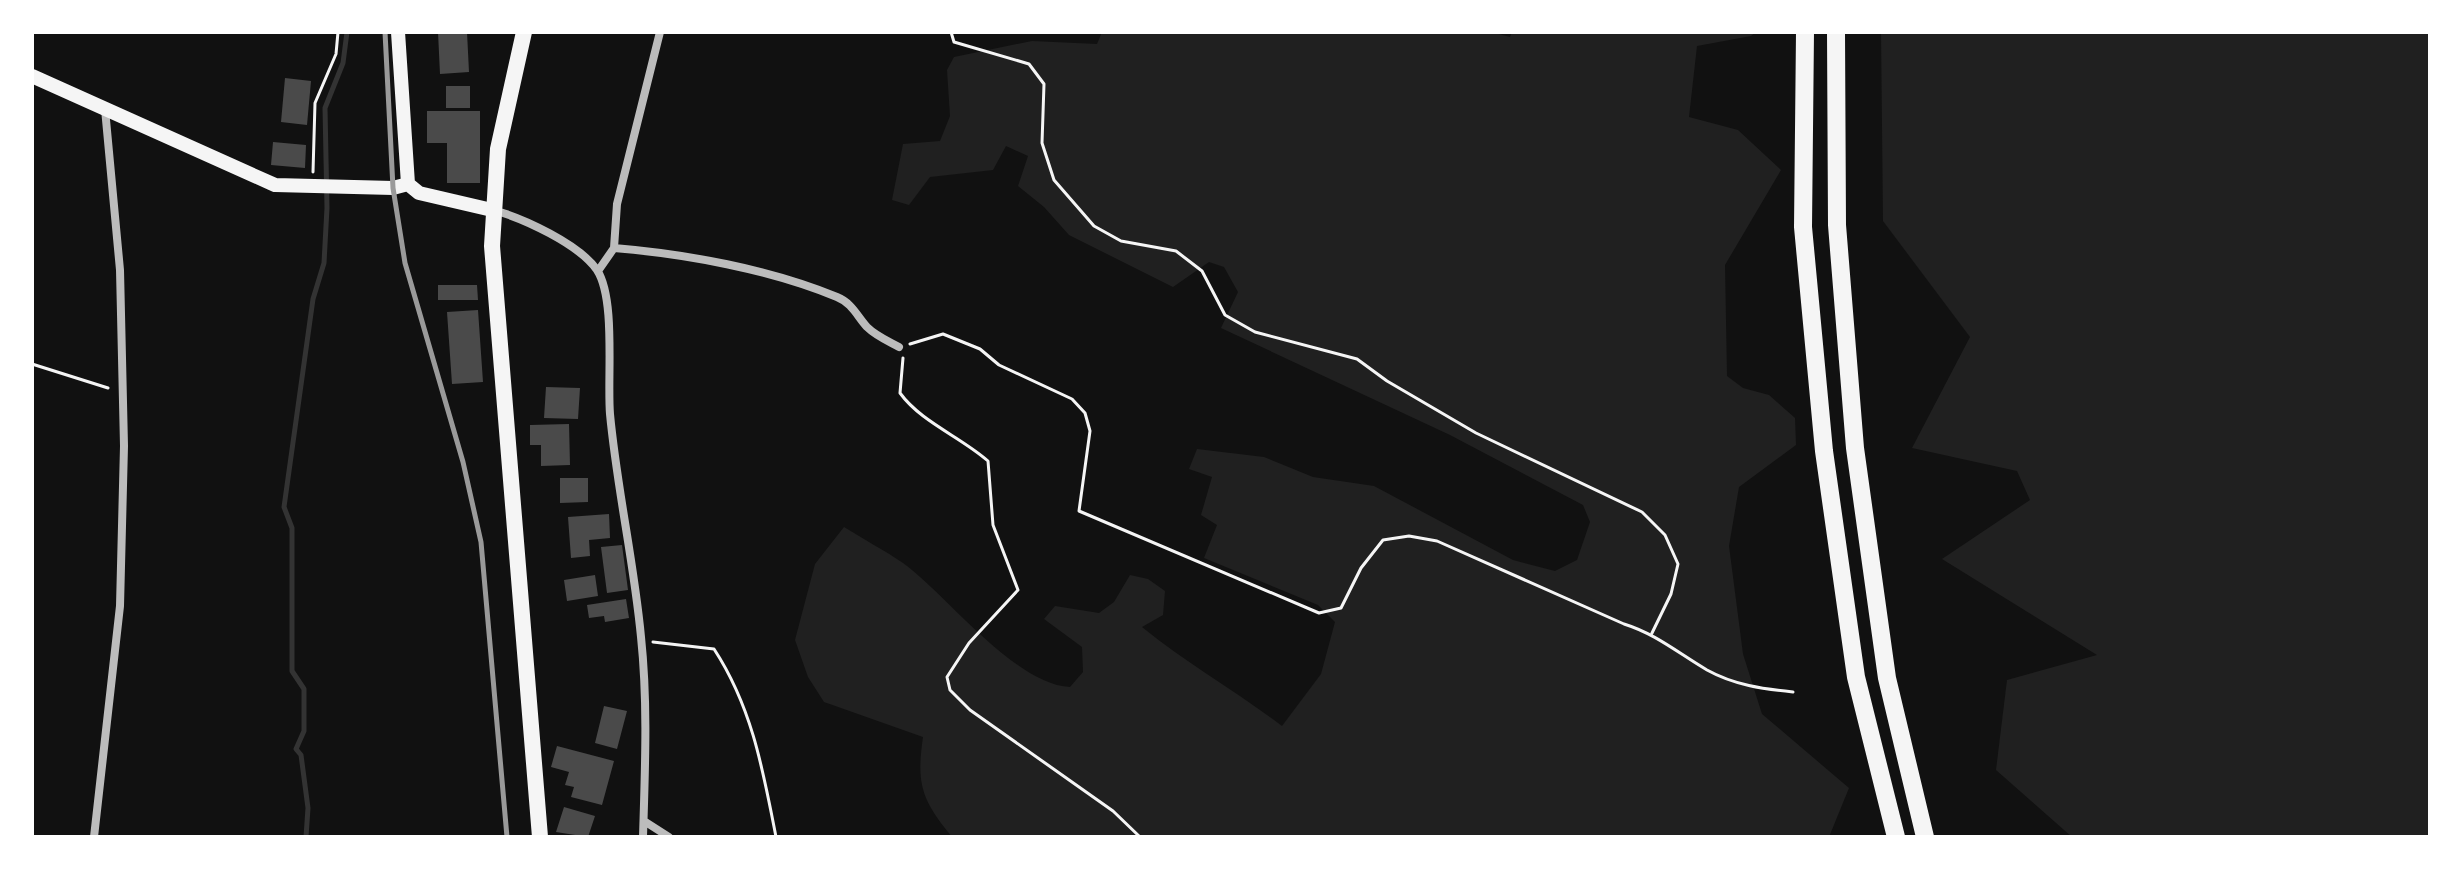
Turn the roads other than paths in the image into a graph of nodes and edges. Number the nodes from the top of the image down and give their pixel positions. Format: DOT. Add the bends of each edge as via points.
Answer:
graph roads {
  1 [pos="398,32"];
  2 [pos="524,32"];
  3 [pos="660,32"];
  4 [pos="1805,32"];
  5 [pos="1836,32"];
  6 [pos="32,76"];
  7 [pos="105,108"];
  8 [pos="408,184"];
  9 [pos="492,210"];
  10 [pos="614,248"];
  11 [pos="598,271"];
  12 [pos="899,347"];
  13 [pos="644,821"];
  14 [pos="94,837"];
  15 [pos="540,837"];
  16 [pos="643,837"];
  17 [pos="669,837"];
  18 [pos="1896,837"];
  19 [pos="1925,837"];
  1 -- 8 [label="main road"];
  2 -- 9 [label="main road" via="498,149"];
  3 -- 10 [label="street" via="617,204"];
  4 -- 18 [label="highway" via="1803,227 1824,451 1856,677"];
  5 -- 19 [label="highway" via="1837,225 1855,448 1887,678"];
  6 -- 7 [label="main road"];
  7 -- 8 [label="main road" via="275,185"];
  7 -- 14 [label="street" via="120,270 120,606"];
  8 -- 9 [label="main road" via="419,193"];
  9 -- 11 [label="street" via="535,226"];
  9 -- 15 [label="main road"];
  10 -- 11 [label="street"];
  10 -- 12 [label="street" via="716,261 839,298 867,327"];
  11 -- 13 [label="street" via="606,307 612,432 641,640"];
  13 -- 16 [label="street"];
  13 -- 17 [label="street"];
}
